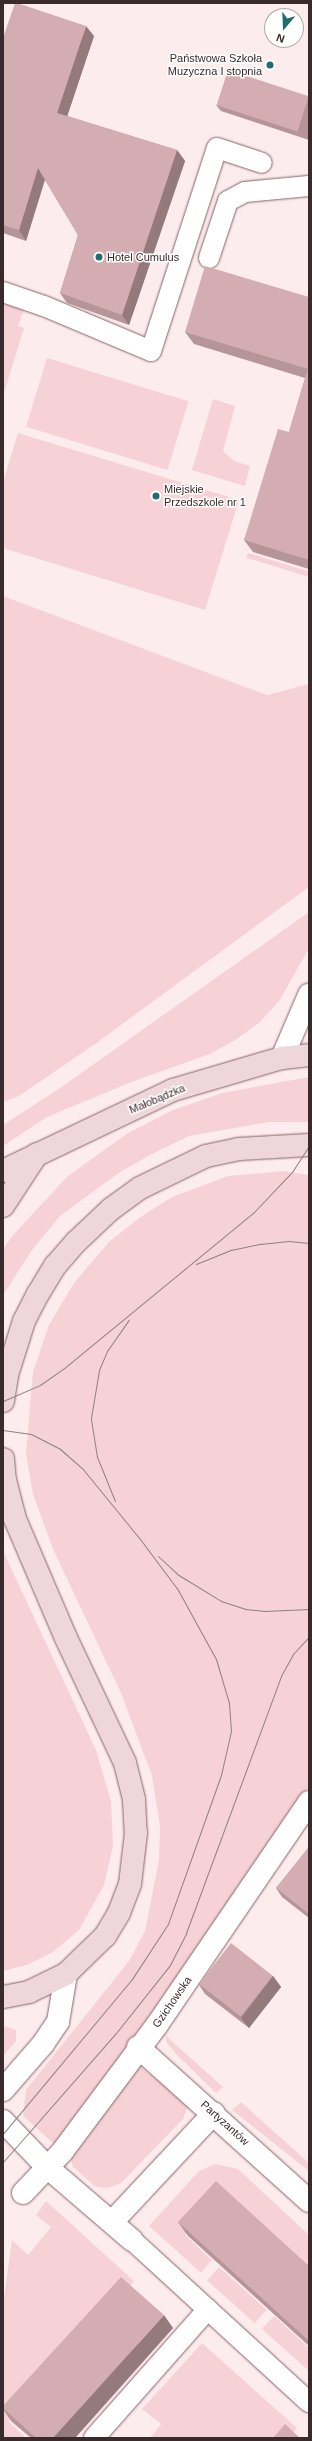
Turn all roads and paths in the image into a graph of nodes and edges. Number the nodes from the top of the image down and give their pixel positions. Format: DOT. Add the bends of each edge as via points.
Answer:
graph roads {
  1 [pos="262,163"];
  2 [pos="309,186"];
  3 [pos="209,258"];
  4 [pos="3,292"];
  5 [pos="309,995"];
  6 [pos="309,1055"];
  7 [pos="282,1058"];
  8 [pos="309,1145"];
  9 [pos="38,1154"];
  10 [pos="3,1171"];
  11 [pos="3,1206"];
  12 [pos="3,1401"];
  13 [pos="3,1459"];
  14 [pos="309,1802"];
  15 [pos="66,1974"];
  16 [pos="3,1996"];
  17 [pos="138,2047"];
  18 [pos="3,2090"];
  19 [pos="214,2113"];
  20 [pos="3,2121"];
  21 [pos="47,2167"];
  22 [pos="23,2193"];
  23 [pos="309,2201"];
  24 [pos="112,2222"];
  25 [pos="132,2240"];
  26 [pos="208,2309"];
  27 [pos="309,2402"];
  28 [pos="94,2438"];
  1 -- 4 [label="lane" via="217,148 152,352 44,306"];
  2 -- 3 [label="lane" via="245,192 228,201"];
  5 -- 7 [label="street"];
  6 -- 7 [label="main road, Małobądzka"];
  7 -- 9 [label="main road, Małobądzka" via="173,1090"];
  8 -- 12 [label="main road" via="238,1149 206,1156 140,1188 111,1209 70,1248 55,1266 38,1294 22,1328 7,1375"];
  9 -- 10 [label="main road, Małobądzka"];
  9 -- 11 [label="main road"];
  13 -- 15 [label="main road" via="4,1480 15,1519 66,1638 125,1763 134,1800 135,1858 130,1884 119,1913 105,1936"];
  14 -- 17 [label="street, Gzichowska" via="157,2025"];
  15 -- 16 [label="main road" via="29,1992"];
  15 -- 18 [label="street" via="58,2022 44,2044"];
  17 -- 19 [label="street, Partyzantów"];
  17 -- 21 [label="street, Gzichowska" via="62,2152"];
  19 -- 23 [label="street, Partyzantów"];
  19 -- 24 [label="street"];
  20 -- 21 [label="street"];
  21 -- 22 [label="street, Gzichowska"];
  21 -- 24 [label="street"];
  24 -- 25 [label="street"];
  25 -- 26 [label="lane"];
  26 -- 27 [label="lane"];
  26 -- 28 [label="lane"];
}
